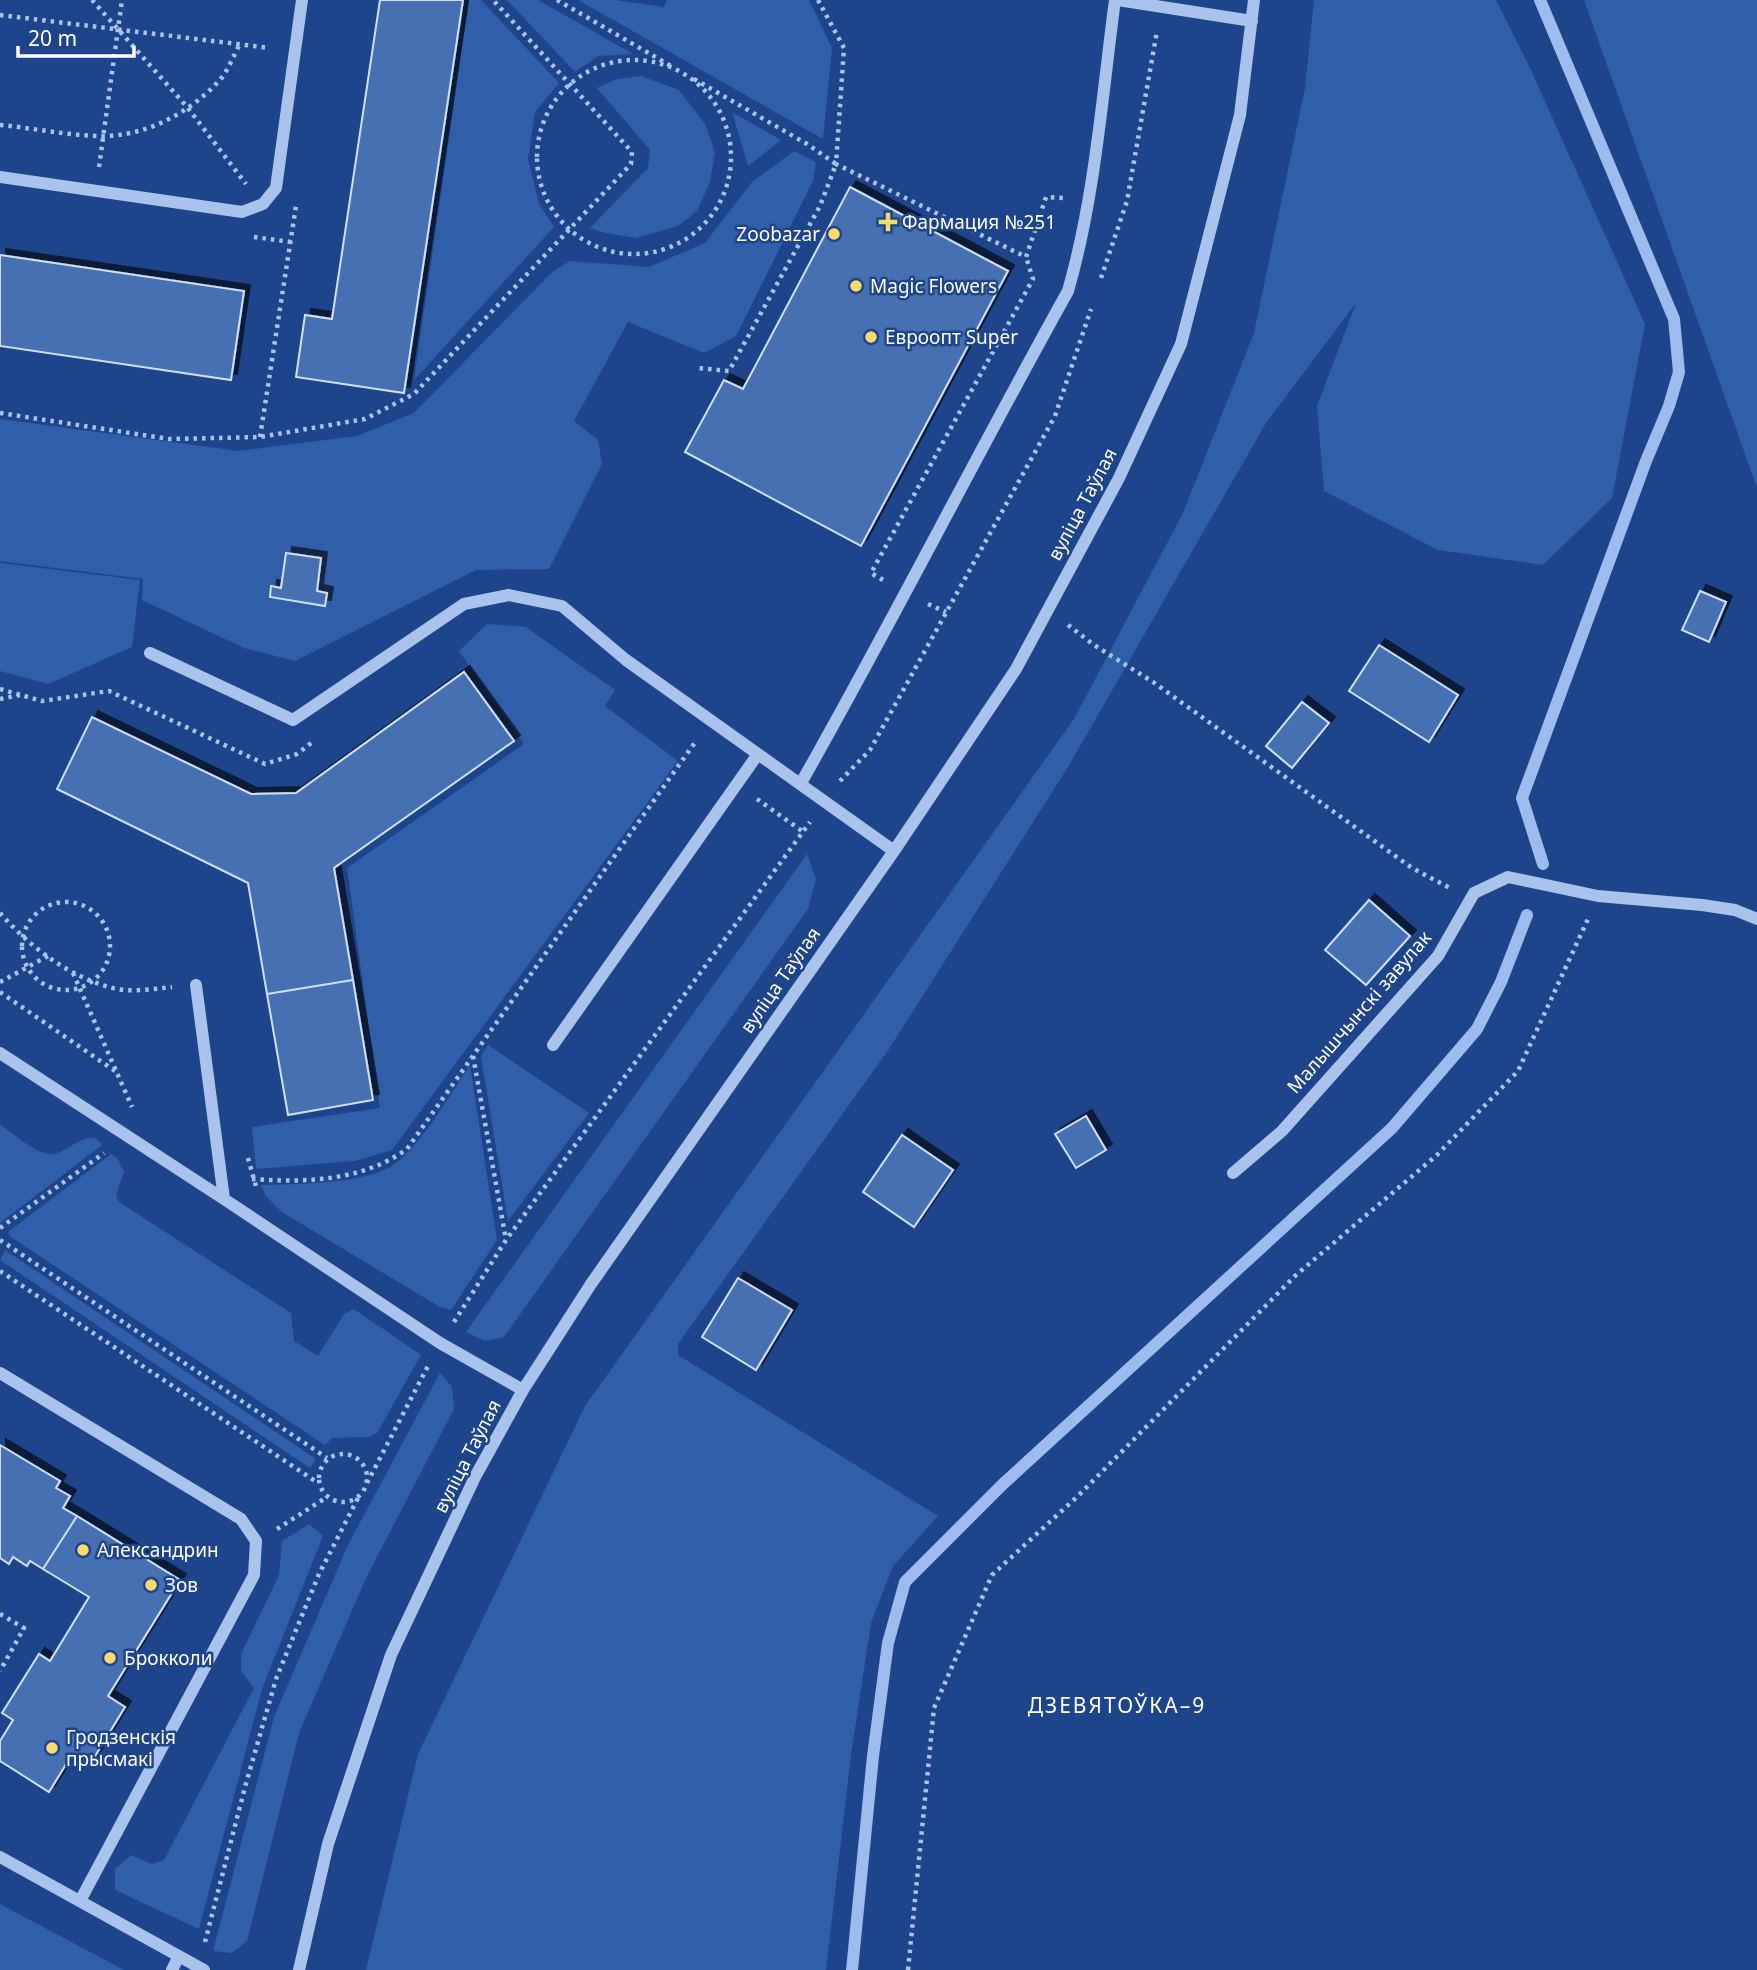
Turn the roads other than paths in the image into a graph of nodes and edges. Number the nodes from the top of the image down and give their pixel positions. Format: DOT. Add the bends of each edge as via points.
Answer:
graph roads {
  1 [pos="302,0"];
  2 [pos="1117,0"];
  3 [pos="1254,0"];
  4 [pos="1252,21"];
  5 [pos="0,177"];
  6 [pos="150,653"];
  7 [pos="758,754"];
  8 [pos="801,783"];
  9 [pos="894,851"];
  10 [pos="1757,919"];
  11 [pos="196,985"];
  12 [pos="553,1045"];
  13 [pos="0,1053"];
  14 [pos="1233,1173"];
  15 [pos="224,1199"];
  16 [pos="0,1373"];
  17 [pos="523,1390"];
  18 [pos="0,1857"];
  19 [pos="80,1901"];
  20 [pos="179,1956"];
  21 [pos="202,1969"];
  22 [pos="172,1970"];
  23 [pos="299,1970"];
  1 -- 5 [label="street" via="276,188 263,204 242,212"];
  2 -- 4 [label="street"];
  2 -- 8 [label="street" via="1079,253 1068,291"];
  3 -- 4 [label="street, вуліца Таўлая"];
  4 -- 9 [label="street, вуліца Таўлая" via="1240,114 1181,344 1119,478 1016,669"];
  6 -- 7 [label="street" via="293,720 464,604 509,595 562,606 626,660"];
  7 -- 8 [label="street"];
  7 -- 12 [label="street"];
  8 -- 9 [label="street"];
  9 -- 17 [label="street, вуліца Таўлая" via="590,1284"];
  10 -- 14 [label="street, Малышчынскі завулак" via="1702,905 1598,896 1508,877 1474,893 1438,956 1282,1131"];
  11 -- 15 [label="street"];
  13 -- 15 [label="street"];
  15 -- 17 [label="street" via="439,1343"];
  16 -- 19 [label="street" via="241,1519 256,1541 254,1575"];
  17 -- 23 [label="street, вуліца Таўлая" via="475,1477 391,1655 328,1843"];
  18 -- 19 [label="street"];
  19 -- 20 [label="street"];
  20 -- 21 [label="street"];
  20 -- 22 [label="street"];
}
